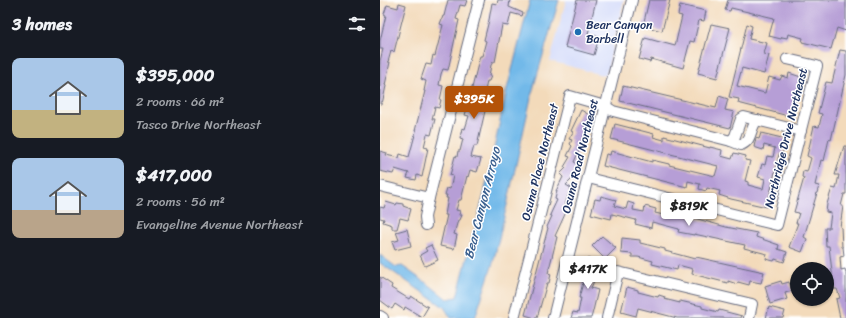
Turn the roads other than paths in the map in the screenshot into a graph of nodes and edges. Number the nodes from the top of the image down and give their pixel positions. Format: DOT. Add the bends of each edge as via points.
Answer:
graph roads {
  1 [pos="479,0"];
  2 [pos="632,0"];
  3 [pos="787,59"];
  4 [pos="605,106"];
  5 [pos="801,131"];
  6 [pos="588,178"];
  7 [pos="380,186"];
  8 [pos="429,198"];
  9 [pos="426,225"];
  10 [pos="380,316"];
  11 [pos="383,318"];
  12 [pos="514,318"];
  13 [pos="553,318"];
  14 [pos="606,318"];
  15 [pos="749,318"];
  1 -- 8 [label="street"];
  2 -- 4 [label="street, Osuna Road Northeast"];
  3 -- 5 [label="street, Northridge Drive Northeast" via="817,66"];
  4 -- 5 [label="street, Osuna Place Northeast" via="613,111 741,145 749,139 757,120"];
  4 -- 6 [label="street, Osuna Road Northeast"];
  4 -- 12 [label="street, Osuna Place Northeast" via="570,96"];
  5 -- 6 [label="street, Northridge Drive Northeast" via="777,225"];
  6 -- 13 [label="street, Osuna Road Northeast"];
  7 -- 8 [label="street"];
  8 -- 9 [label="street"];
  10 -- 11 [label="street"];
  14 -- 15 [label="street" via="618,272 752,304"];
}
